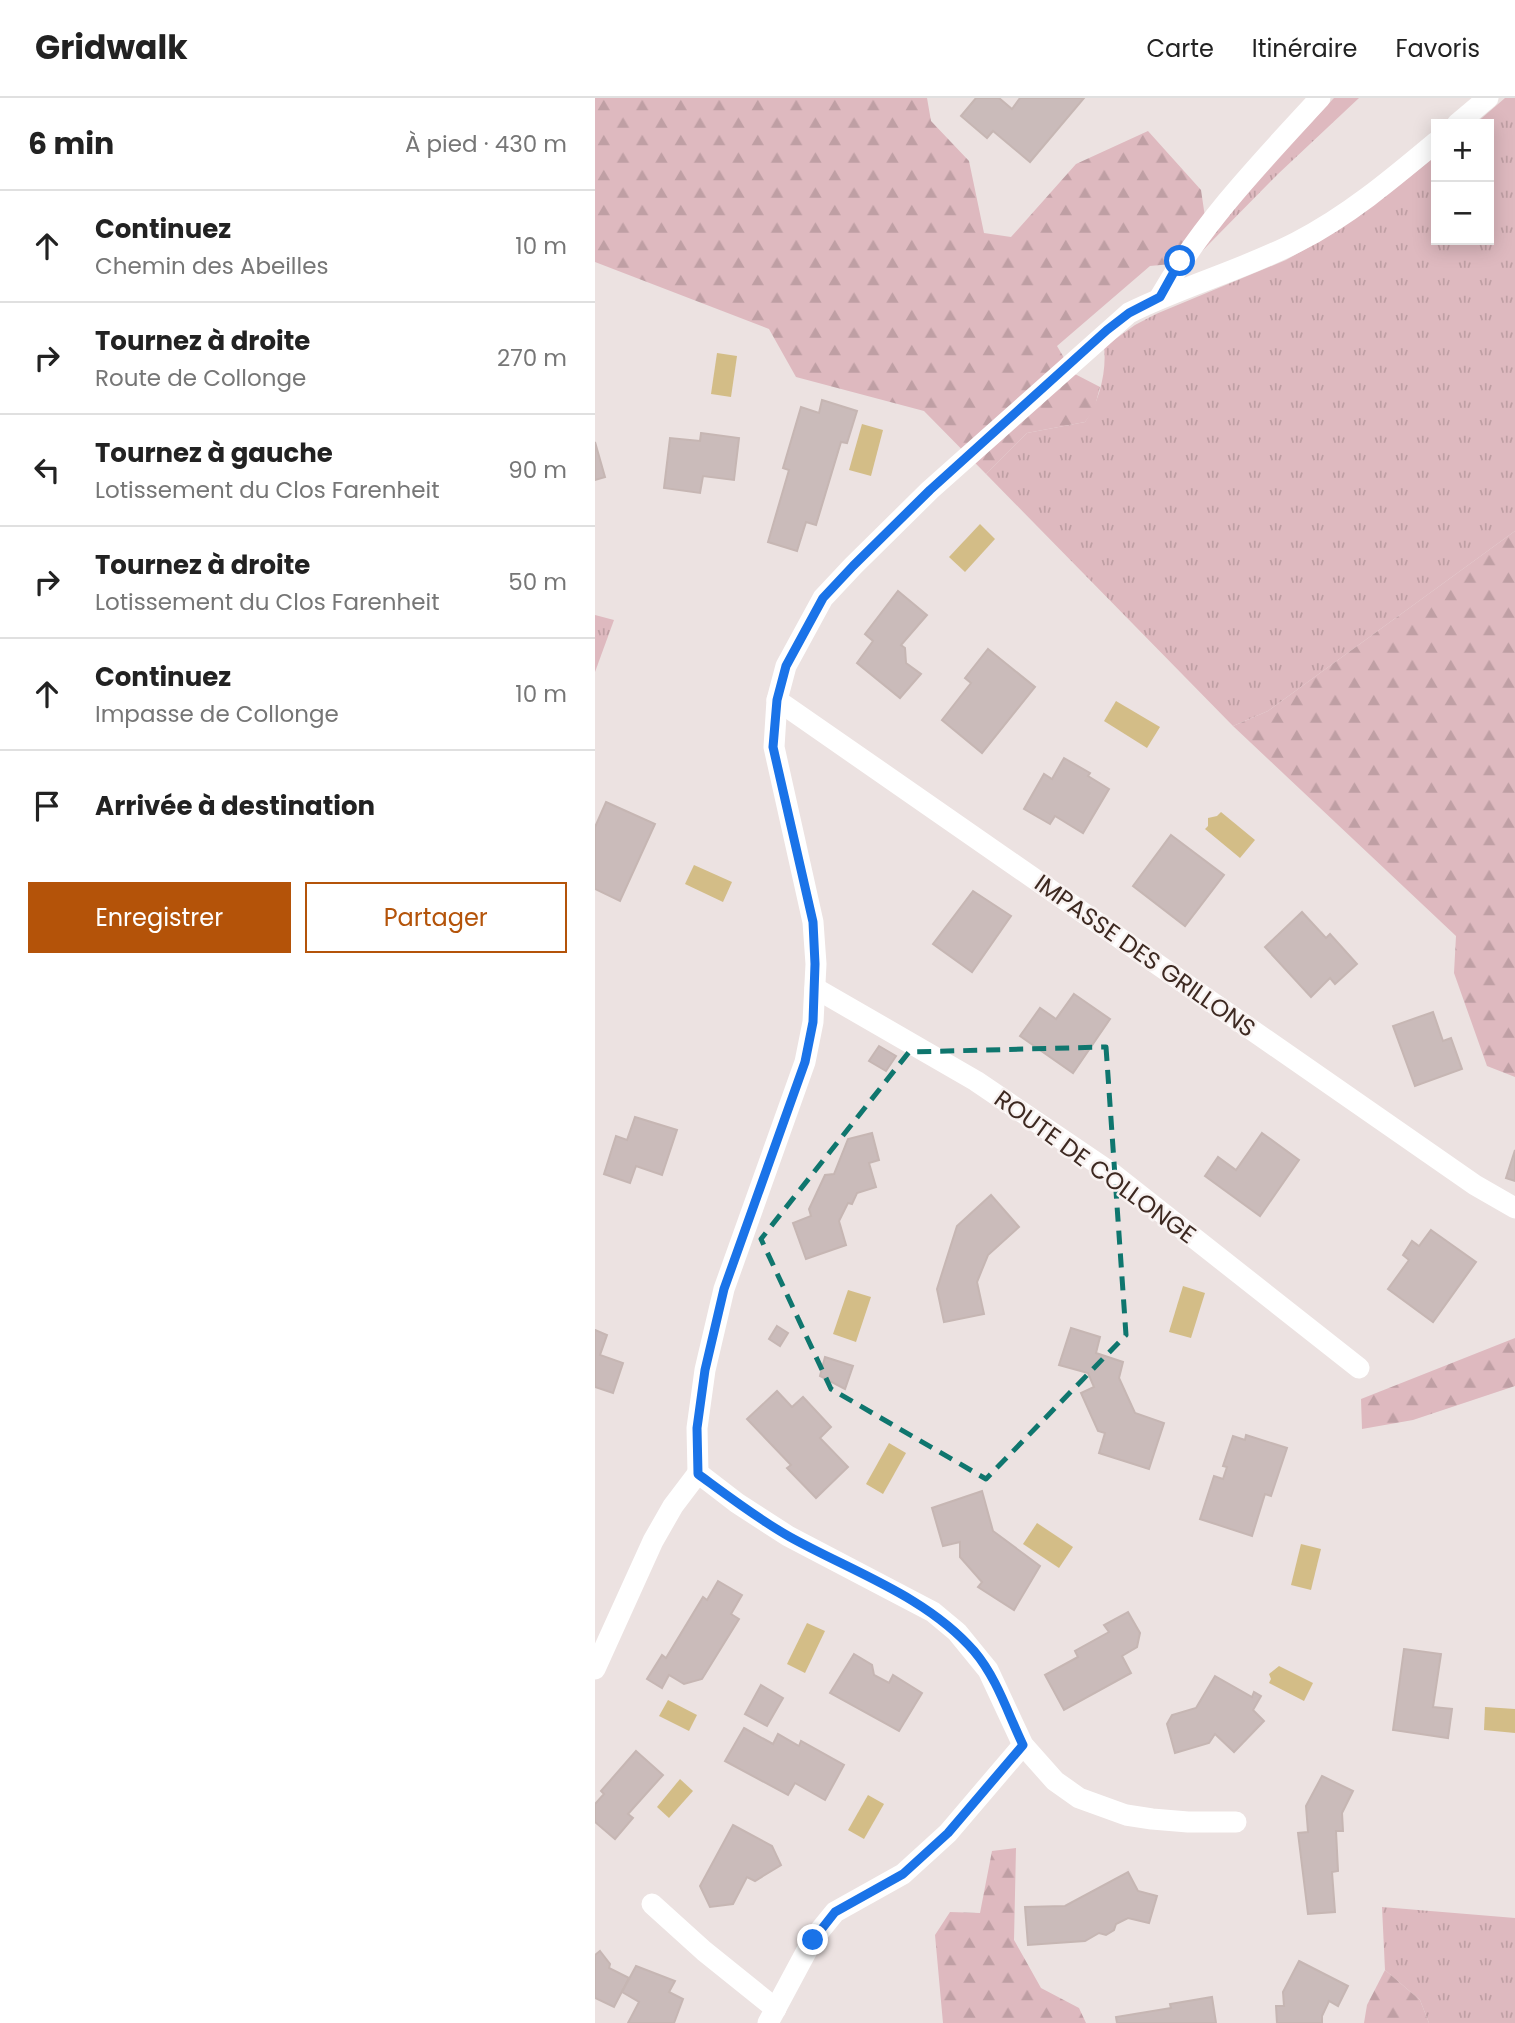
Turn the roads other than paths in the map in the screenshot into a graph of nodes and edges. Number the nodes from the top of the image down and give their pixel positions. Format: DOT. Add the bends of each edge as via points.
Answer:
graph roads {
  1 [pos="1320,98"];
  2 [pos="1489,98"];
  3 [pos="1463,119"];
  4 [pos="1431,146"];
  5 [pos="1160,297"];
  6 [pos="777,700"];
  7 [pos="815,988"];
  8 [pos="1515,1208"];
  9 [pos="1359,1368"];
  10 [pos="698,1474"];
  11 [pos="595,1669"];
  12 [pos="1023,1745"];
  13 [pos="1236,1822"];
  14 [pos="652,1904"];
  15 [pos="772,2016"];
  1 -- 5 [label="street" via="1231,195 1180,261"];
  2 -- 3 [label="street"];
  4 -- 5 [label="street" via="1309,236"];
  5 -- 6 [label="street" via="1107,330 853,566 823,598 803,630"];
  6 -- 7 [label="street" via="773,747 813,922"];
  6 -- 8 [label="street, IMPASSE DES GRILLONS" via="1475,1185"];
  7 -- 9 [label="street, ROUTE DE COLLONGE" via="976,1081 1113,1174"];
  7 -- 10 [label="street" via="805,1062 724,1289 703,1381"];
  10 -- 11 [label="street" via="653,1541"];
  10 -- 12 [label="street" via="788,1536 933,1612 957,1632 988,1670"];
  12 -- 13 [label="street" via="1055,1781 1079,1798 1114,1811 1176,1821"];
  12 -- 15 [label="street" via="939,1841 903,1874 835,1912 813,1940"];
  14 -- 15 [label="street"];
}
